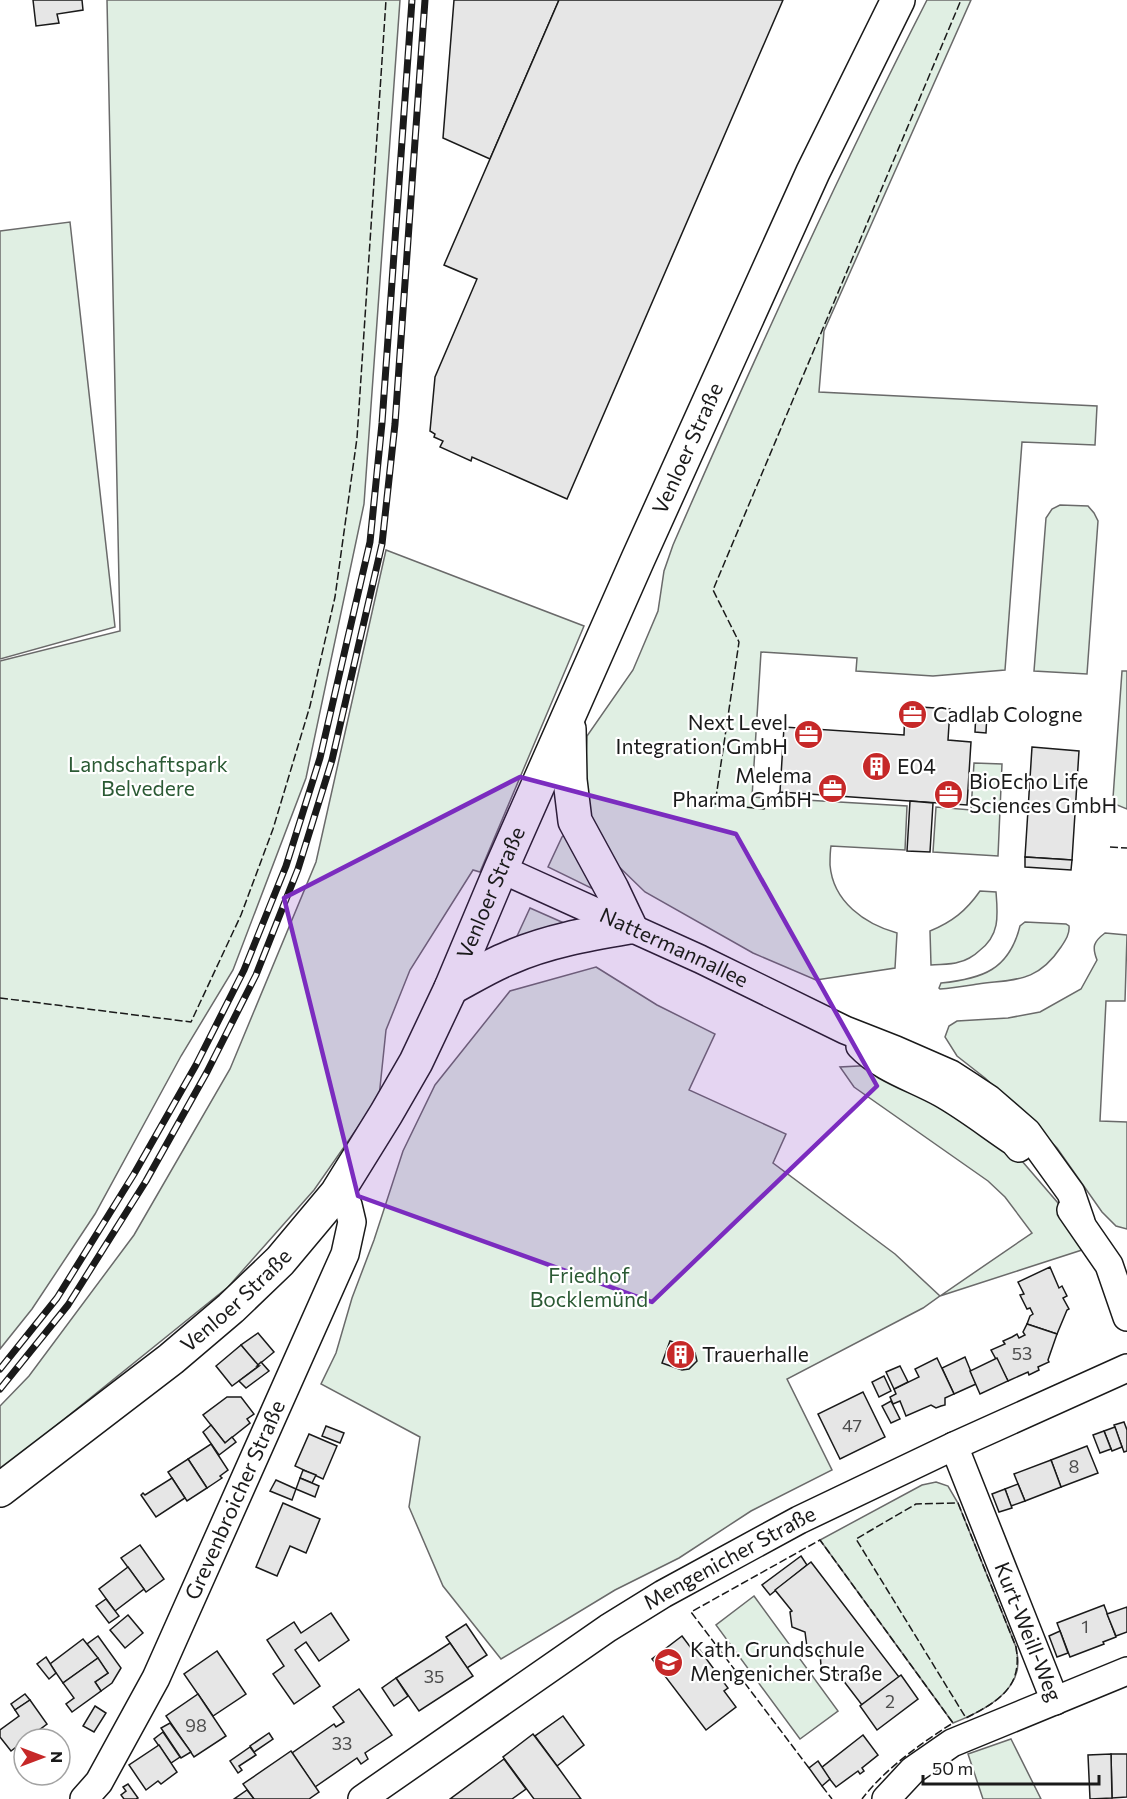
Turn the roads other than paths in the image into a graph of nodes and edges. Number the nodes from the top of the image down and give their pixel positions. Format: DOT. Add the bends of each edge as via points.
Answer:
graph roads {
  1 [pos="880,0"];
  2 [pos="898,0"];
  3 [pos="813,172"];
  4 [pos="569,718"];
  5 [pos="501,869"];
  6 [pos="630,927"];
  7 [pos="451,988"];
  8 [pos="337,1193"];
  9 [pos="1118,1261"];
  10 [pos="1127,1317"];
  11 [pos="1127,1368"];
  12 [pos="954,1446"];
  13 [pos="0,1490"];
  14 [pos="1127,1671"];
  15 [pos="1055,1701"];
  16 [pos="84,1799"];
  17 [pos="362,1799"];
  18 [pos="886,1799"];
  1 -- 3 [label="main road, Venloer Straße"];
  2 -- 3 [label="main road, Venloer Straße"];
  3 -- 4 [label="main road, Venloer Straße"];
  4 -- 5 [label="main road, Venloer Straße"];
  4 -- 6 [label="main road" via="575,821"];
  5 -- 6 [label="street, Nattermannallee"];
  5 -- 7 [label="main road, Venloer Straße"];
  6 -- 7 [label="main road" via="528,950"];
  6 -- 9 [label="street, Nattermannallee" via="845,1030 867,1053 941,1093 1014,1142"];
  7 -- 8 [label="main road, Venloer Straße" via="416,1062"];
  8 -- 13 [label="main road, Venloer Straße" via="280,1261 231,1308"];
  8 -- 16 [label="street, Grevenbroicher Straße" via="348,1204 352,1222 341,1263 156,1678 99,1782"];
  9 -- 10 [label="street, Nattermannallee"];
  11 -- 12 [label="street, Mengenicher Straße"];
  12 -- 15 [label="street, Kurt-Weill-Weg"];
  12 -- 17 [label="street, Mengenicher Straße" via="799,1520 663,1594"];
  14 -- 15 [label="street"];
  15 -- 18 [label="street, Kurt-Weill-Weg" via="952,1743 913,1770"];
}
